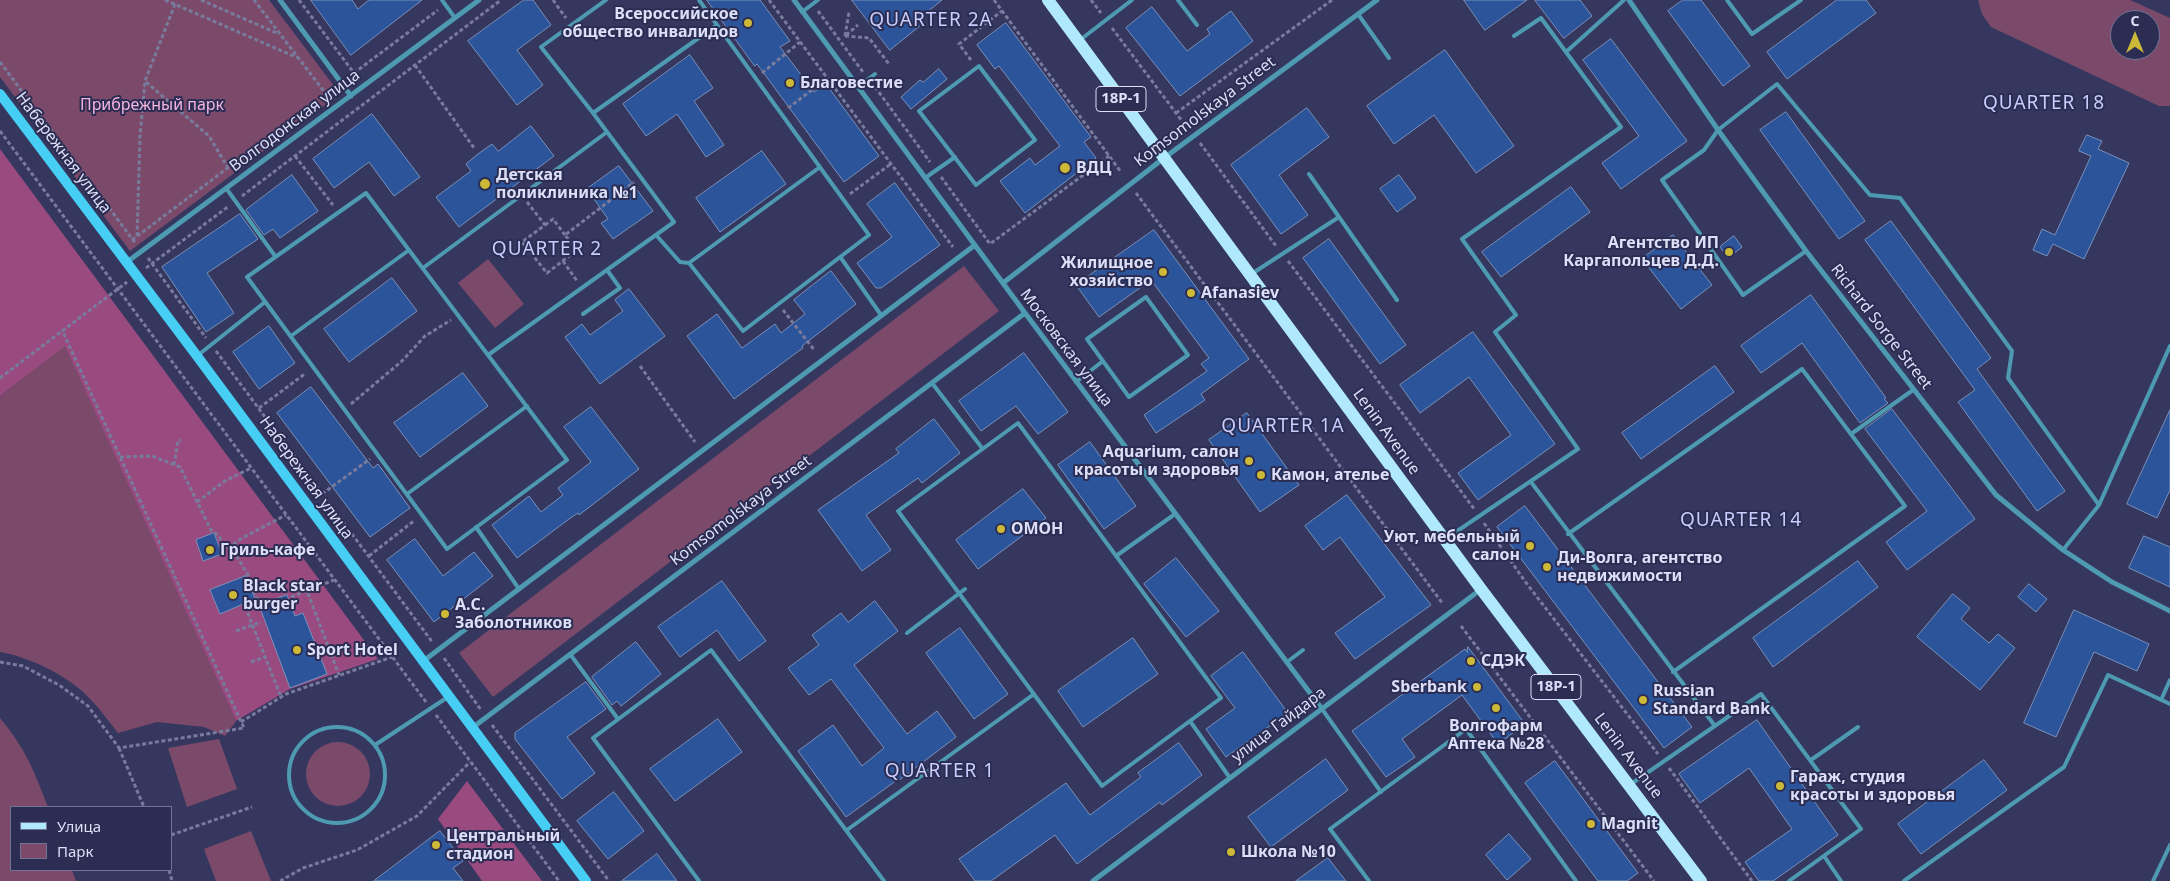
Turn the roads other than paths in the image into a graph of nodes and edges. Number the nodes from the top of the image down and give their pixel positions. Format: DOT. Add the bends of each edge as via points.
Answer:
graph roads {
  1 [pos="280,0"];
  2 [pos="442,0"];
  3 [pos="479,0"];
  4 [pos="606,0"];
  5 [pos="699,0"];
  6 [pos="794,0"];
  7 [pos="818,0"];
  8 [pos="1048,0"];
  9 [pos="1132,0"];
  10 [pos="1178,0"];
  11 [pos="1377,0"];
  12 [pos="1624,0"];
  13 [pos="1629,0"];
  14 [pos="1727,0"];
  15 [pos="1801,0"];
  16 [pos="802,12"];
  17 [pos="1358,14"];
  18 [pos="456,18"];
  19 [pos="717,25"];
  20 [pos="1197,25"];
  21 [pos="1514,36"];
  22 [pos="1079,41"];
  23 [pos="1566,52"];
  24 [pos="1389,58"];
  25 [pos="875,74"];
  26 [pos="858,87"];
  27 [pos="0,94"];
  28 [pos="351,96"];
  29 [pos="593,113"];
  30 [pos="1718,130"];
  31 [pos="607,132"];
  32 [pos="954,157"];
  33 [pos="1164,158"];
  34 [pos="820,167"];
  35 [pos="1309,174"];
  36 [pos="925,178"];
  37 [pos="226,188"];
  38 [pos="1339,217"];
  39 [pos="656,235"];
  40 [pos="974,245"];
  41 [pos="409,250"];
  42 [pos="1806,251"];
  43 [pos="275,256"];
  44 [pos="841,258"];
  45 [pos="126,263"];
  46 [pos="689,263"];
  47 [pos="423,268"];
  48 [pos="607,270"];
  49 [pos="1250,275"];
  50 [pos="1003,283"];
  51 [pos="1397,300"];
  52 [pos="265,302"];
  53 [pos="1025,313"];
  54 [pos="582,314"];
  55 [pos="881,315"];
  56 [pos="291,336"];
  57 [pos="2170,346"];
  58 [pos="488,355"];
  59 [pos="197,356"];
  60 [pos="1103,360"];
  61 [pos="1076,382"];
  62 [pos="932,383"];
  63 [pos="1914,390"];
  64 [pos="527,406"];
  65 [pos="1851,434"];
  66 [pos="982,448"];
  67 [pos="1531,482"];
  68 [pos="407,494"];
  69 [pos="2098,505"];
  70 [pos="1175,514"];
  71 [pos="476,527"];
  72 [pos="1568,534"];
  73 [pos="1445,540"];
  74 [pos="2063,550"];
  75 [pos="1116,556"];
  76 [pos="964,588"];
  77 [pos="519,589"];
  78 [pos="1481,589"];
  79 [pos="959,593"];
  80 [pos="2170,611"];
  81 [pos="907,633"];
  82 [pos="1303,650"];
  83 [pos="570,654"];
  84 [pos="422,662"];
  85 [pos="1286,662"];
  86 [pos="1673,672"];
  87 [pos="2170,680"];
  88 [pos="1034,694"];
  89 [pos="448,696"];
  90 [pos="2161,700"];
  91 [pos="2170,704"];
  92 [pos="1322,709"];
  93 [pos="618,719"];
  94 [pos="1190,721"];
  95 [pos="1715,726"];
  96 [pos="1858,727"];
  97 [pos="472,728"];
  98 [pos="375,745"];
  99 [pos="1811,760"];
  100 [pos="1230,778"];
  101 [pos="1630,785"];
  102 [pos="1381,792"];
  103 [pos="846,830"];
  104 [pos="2170,845"];
  105 [pos="1824,856"];
  106 [pos="586,881"];
  107 [pos="700,881"];
  108 [pos="884,881"];
  109 [pos="1093,881"];
  110 [pos="1370,881"];
  111 [pos="1576,881"];
  112 [pos="1701,881"];
  113 [pos="1788,881"];
  114 [pos="1842,881"];
  115 [pos="1904,881"];
  116 [pos="2153,881"];
  1 -- 28 [label="street"];
  2 -- 18 [label="lane"];
  3 -- 18 [label="street, Волгодонская улица"];
  4 -- 29 [label="lane" via="541,47"];
  5 -- 19 [label="lane"];
  6 -- 16 [label="street, Московская улица"];
  7 -- 16 [label="lane"];
  8 -- 22 [label="main road, Lenin Avenue / 18Р-1"];
  9 -- 22 [label="lane"];
  10 -- 20 [label="lane"];
  11 -- 17 [label="street, Komsomolskaya Street"];
  12 -- 23 [label="lane"];
  13 -- 30 [label="street, Richard Sorge Street"];
  14 -- 15 [label="lane" via="1752,34"];
  16 -- 26 [label="street, Московская улица"];
  17 -- 24 [label="lane"];
  17 -- 33 [label="street, Komsomolskaya Street"];
  18 -- 28 [label="street, Волгодонская улица"];
  19 -- 29 [label="lane"];
  19 -- 34 [label="lane"];
  21 -- 23 [label="lane" via="1540,18"];
  22 -- 33 [label="main road, Lenin Avenue / 18Р-1"];
  23 -- 67 [label="lane" via="1621,127 1462,239 1516,315 1495,332 1578,450"];
  25 -- 26 [label="lane"];
  26 -- 36 [label="street, Московская улица"];
  27 -- 45 [label="street, Набережная улица"];
  28 -- 37 [label="street, Волгодонская улица"];
  29 -- 31 [label="lane"];
  30 -- 42 [label="street, Richard Sorge Street"];
  30 -- 42 [label="lane" via="1704,150 1662,180 1743,295"];
  30 -- 69 [label="lane" via="1777,84 1870,195 1900,198 2012,351 2008,378"];
  31 -- 39 [label="lane" via="674,222"];
  31 -- 47 [label="lane"];
  32 -- 32 [label="lane" via="976,185 1036,140 979,66 919,111"];
  32 -- 36 [label="lane"];
  33 -- 49 [label="main road, Lenin Avenue / 18Р-1"];
  33 -- 50 [label="street, Komsomolskaya Street"];
  34 -- 44 [label="lane" via="869,236"];
  34 -- 46 [label="lane"];
  35 -- 38 [label="lane"];
  36 -- 40 [label="street, Московская улица"];
  37 -- 43 [label="lane"];
  37 -- 45 [label="street, Волгодонская улица"];
  38 -- 49 [label="lane"];
  38 -- 51 [label="lane"];
  39 -- 46 [label="lane" via="680,262"];
  39 -- 48 [label="lane"];
  40 -- 50 [label="street, Московская улица"];
  40 -- 55 [label="street"];
  41 -- 43 [label="lane" via="366,193"];
  41 -- 47 [label="lane"];
  41 -- 56 [label="lane"];
  42 -- 63 [label="street, Richard Sorge Street"];
  43 -- 52 [label="lane" via="247,277"];
  44 -- 46 [label="lane" via="743,331"];
  44 -- 55 [label="lane"];
  45 -- 59 [label="street, Набережная улица"];
  47 -- 58 [label="lane"];
  48 -- 54 [label="lane" via="620,288"];
  48 -- 58 [label="lane"];
  49 -- 73 [label="main road, Lenin Avenue / 18Р-1"];
  50 -- 53 [label="street, Московская улица"];
  52 -- 56 [label="lane"];
  52 -- 59 [label="lane"];
  53 -- 61 [label="street, Московская улица"];
  53 -- 62 [label="street, Komsomolskaya Street"];
  55 -- 77 [label="street"];
  56 -- 68 [label="lane"];
  57 -- 69 [label="lane"];
  58 -- 64 [label="lane"];
  59 -- 84 [label="street, Набережная улица"];
  60 -- 60 [label="lane" via="1129,397 1188,355 1146,297 1087,339"];
  60 -- 61 [label="lane"];
  61 -- 70 [label="street, Московская улица"];
  62 -- 66 [label="lane"];
  62 -- 83 [label="street, Komsomolskaya Street"];
  63 -- 65 [label="lane"];
  63 -- 74 [label="street, Richard Sorge Street" via="1996,495"];
  64 -- 68 [label="lane"];
  64 -- 71 [label="lane" via="567,460"];
  65 -- 72 [label="lane" via="1802,369"];
  65 -- 86 [label="lane" via="1905,506"];
  66 -- 75 [label="lane" via="1018,423"];
  66 -- 79 [label="lane" via="898,511"];
  67 -- 72 [label="lane"];
  67 -- 73 [label="lane"];
  68 -- 71 [label="lane" via="448,549"];
  69 -- 74 [label="lane"];
  70 -- 75 [label="lane"];
  70 -- 85 [label="street, Московская улица"];
  71 -- 77 [label="lane"];
  72 -- 86 [label="lane"];
  73 -- 78 [label="main road, Lenin Avenue / 18Р-1"];
  74 -- 80 [label="street, Richard Sorge Street" via="2112,582"];
  75 -- 94 [label="lane" via="1221,698"];
  76 -- 79 [label="lane"];
  77 -- 84 [label="street"];
  78 -- 92 [label="street, улица Гайдара"];
  78 -- 101 [label="main road, Lenin Avenue / 18Р-1"];
  79 -- 81 [label="lane"];
  79 -- 88 [label="lane"];
  82 -- 85 [label="lane"];
  83 -- 93 [label="lane"];
  83 -- 97 [label="street, Komsomolskaya Street"];
  84 -- 89 [label="street, Набережная улица"];
  85 -- 92 [label="street, Московская улица"];
  86 -- 95 [label="lane"];
  87 -- 90 [label="lane"];
  88 -- 94 [label="lane" via="1102,786"];
  88 -- 103 [label="lane"];
  89 -- 97 [label="street, Набережная улица"];
  89 -- 98 [label="lane"];
  90 -- 91 [label="lane"];
  90 -- 115 [label="lane" via="2108,676 2064,767"];
  92 -- 100 [label="street, улица Гайдара"];
  92 -- 102 [label="lane"];
  93 -- 103 [label="lane" via="711,650"];
  93 -- 107 [label="lane" via="593,738"];
  94 -- 100 [label="lane"];
  95 -- 99 [label="lane" via="1761,694"];
  95 -- 101 [label="lane"];
  96 -- 99 [label="lane"];
  97 -- 106 [label="street, Набережная улица"];
  98 -- 98 [label="lane" via="354,730 338,727 322,729 307,737 296,749 290,764 293,796 303,809 331,823 346,823 361,817 382,794 385,779 384,763"];
  99 -- 105 [label="lane" via="1861,829"];
  100 -- 109 [label="street, улица Гайдара"];
  101 -- 112 [label="main road, Lenin Avenue / 18Р-1"];
  102 -- 110 [label="lane" via="1330,830"];
  102 -- 111 [label="lane" via="1466,729"];
  103 -- 108 [label="lane"];
  104 -- 116 [label="lane"];
  105 -- 113 [label="lane"];
  105 -- 114 [label="lane"];
}
